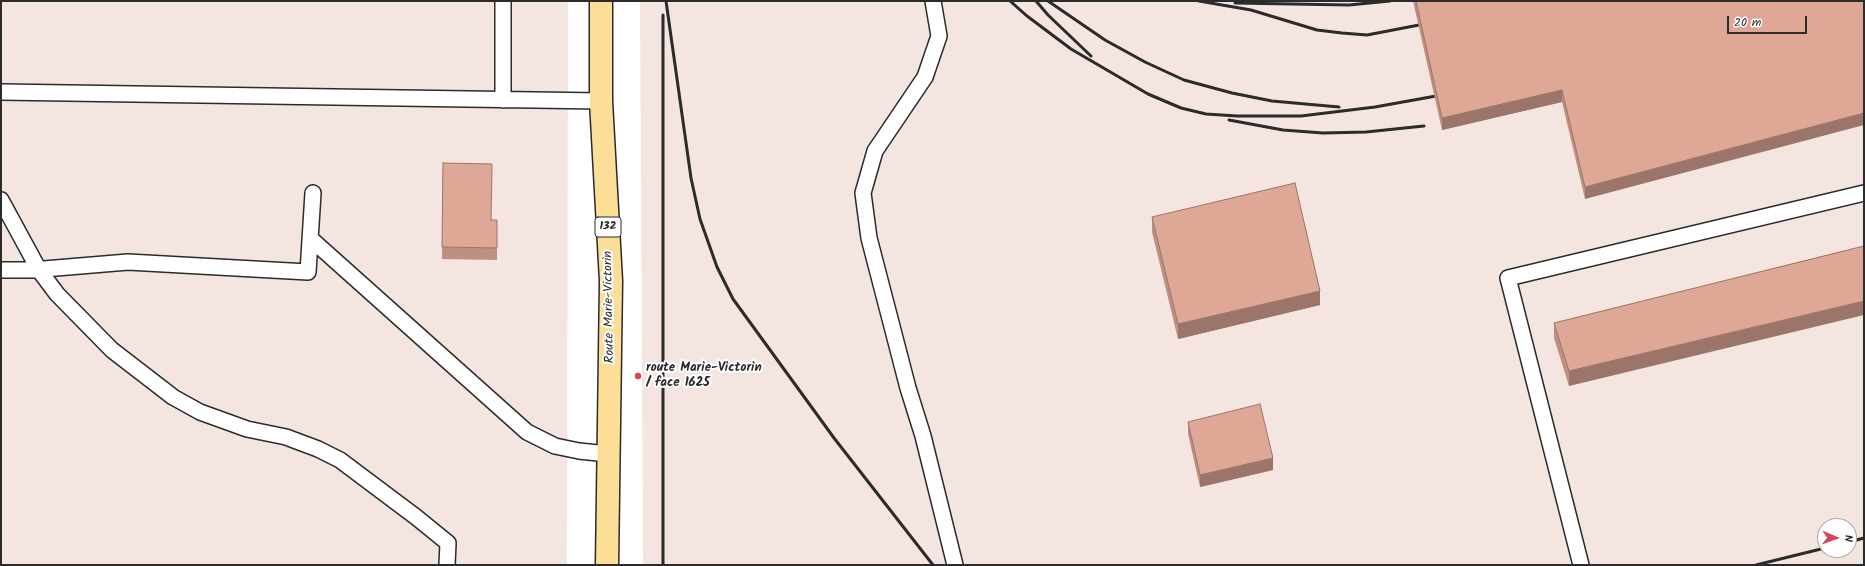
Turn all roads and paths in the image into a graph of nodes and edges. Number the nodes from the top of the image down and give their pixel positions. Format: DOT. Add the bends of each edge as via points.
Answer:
graph roads {
  1 [pos="503,1"];
  2 [pos="601,1"];
  3 [pos="934,1"];
  4 [pos="1,92"];
  5 [pos="503,100"];
  6 [pos="601,101"];
  7 [pos="313,193"];
  8 [pos="1864,193"];
  9 [pos="1,200"];
  10 [pos="311,239"];
  11 [pos="1,270"];
  12 [pos="39,270"];
  13 [pos="608,454"];
  14 [pos="447,565"];
  15 [pos="608,565"];
  16 [pos="955,565"];
  17 [pos="1581,565"];
  1 -- 5 [label="lane"];
  2 -- 6 [label="main road, Route Marie-Victorin / 132"];
  3 -- 16 [label="lane" via="939,36 925,77 874,150 863,193 869,238"];
  4 -- 5 [label="lane"];
  5 -- 6 [label="lane"];
  6 -- 13 [label="main road, Route Marie-Victorin / 132" via="611,281"];
  7 -- 10 [label="lane"];
  8 -- 17 [label="lane" via="1508,278"];
  9 -- 12 [label="lane"];
  10 -- 12 [label="lane" via="308,272 128,262"];
  10 -- 13 [label="lane" via="527,432 555,446"];
  11 -- 12 [label="lane"];
  12 -- 14 [label="lane" via="57,294 112,350 173,398 212,417 286,438 340,460 448,543"];
  13 -- 15 [label="main road, Route Marie-Victorin / 132"];
}
